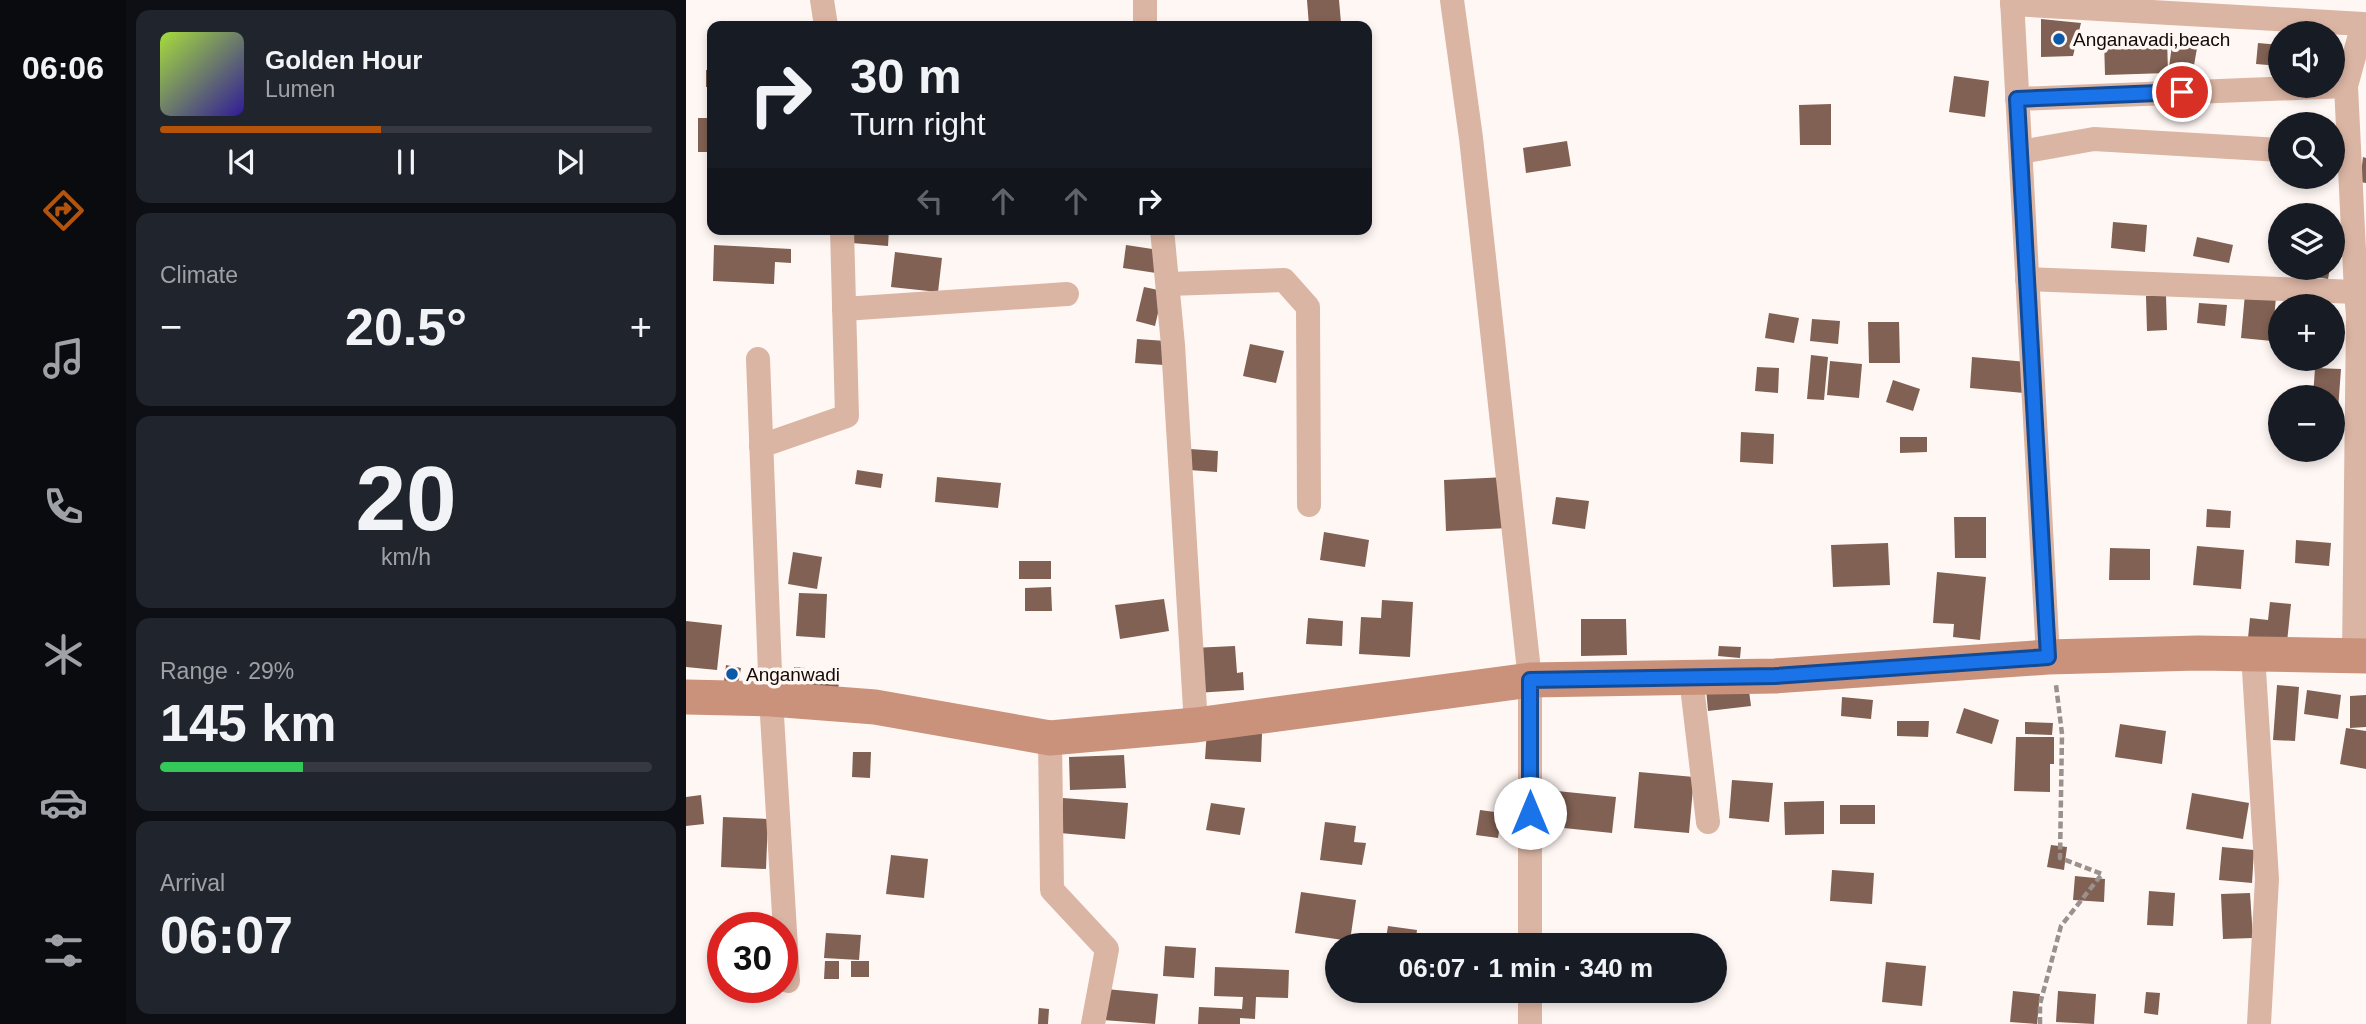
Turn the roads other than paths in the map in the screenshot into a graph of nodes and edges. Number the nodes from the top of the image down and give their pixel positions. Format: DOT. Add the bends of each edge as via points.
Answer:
graph roads {
  1 [pos="822,0"];
  2 [pos="1145,0"];
  3 [pos="1452,0"];
  4 [pos="2012,2"];
  5 [pos="825,21"];
  6 [pos="1145,21"];
  7 [pos="2346,86"];
  8 [pos="2017,99"];
  9 [pos="2344,112"];
  10 [pos="2268,149"];
  11 [pos="2021,152"];
  12 [pos="2345,189"];
  13 [pos="842,235"];
  14 [pos="1163,235"];
  15 [pos="2027,279"];
  16 [pos="1168,285"];
  17 [pos="2356,292"];
  18 [pos="1067,294"];
  19 [pos="844,310"];
  20 [pos="758,359"];
  21 [pos="761,446"];
  22 [pos="1309,505"];
  23 [pos="2253,654"];
  24 [pos="2360,655"];
  25 [pos="2048,657"];
  26 [pos="1691,678"];
  27 [pos="1530,680"];
  28 [pos="686,697"];
  29 [pos="771,699"];
  30 [pos="1196,725"];
  31 [pos="1050,738"];
  32 [pos="1708,822"];
  33 [pos="784,912"];
  34 [pos="1530,933"];
  35 [pos="1530,1003"];
  36 [pos="1093,1024"];
  37 [pos="1530,1024"];
  38 [pos="2259,1024"];
  1 -- 5 [label="street"];
  2 -- 6 [label="street"];
  3 -- 27 [label="street"];
  4 -- 7 [label="street" via="2363,24"];
  4 -- 8 [label="street"];
  7 -- 8 [label="street"];
  7 -- 9 [label="street"];
  8 -- 11 [label="street"];
  10 -- 11 [label="street" via="2094,139"];
  11 -- 15 [label="street"];
  12 -- 17 [label="street"];
  13 -- 19 [label="street"];
  14 -- 16 [label="street"];
  15 -- 17 [label="street"];
  15 -- 25 [label="street"];
  16 -- 22 [label="street" via="1284,280 1308,307"];
  16 -- 30 [label="street"];
  17 -- 24 [label="street"];
  18 -- 19 [label="street"];
  19 -- 21 [label="street" via="847,416"];
  20 -- 21 [label="street"];
  21 -- 29 [label="street"];
  23 -- 24 [label="street"];
  23 -- 25 [label="street"];
  23 -- 38 [label="street" via="2267,879"];
  25 -- 26 [label="street"];
  26 -- 27 [label="street"];
  26 -- 32 [label="street"];
  27 -- 30 [label="street"];
  27 -- 34 [label="street"];
  28 -- 29 [label="street"];
  29 -- 31 [label="street" via="874,707"];
  29 -- 33 [label="street"];
  30 -- 31 [label="street"];
  31 -- 36 [label="street" via="1052,890 1107,949"];
  35 -- 37 [label="street"];
}
